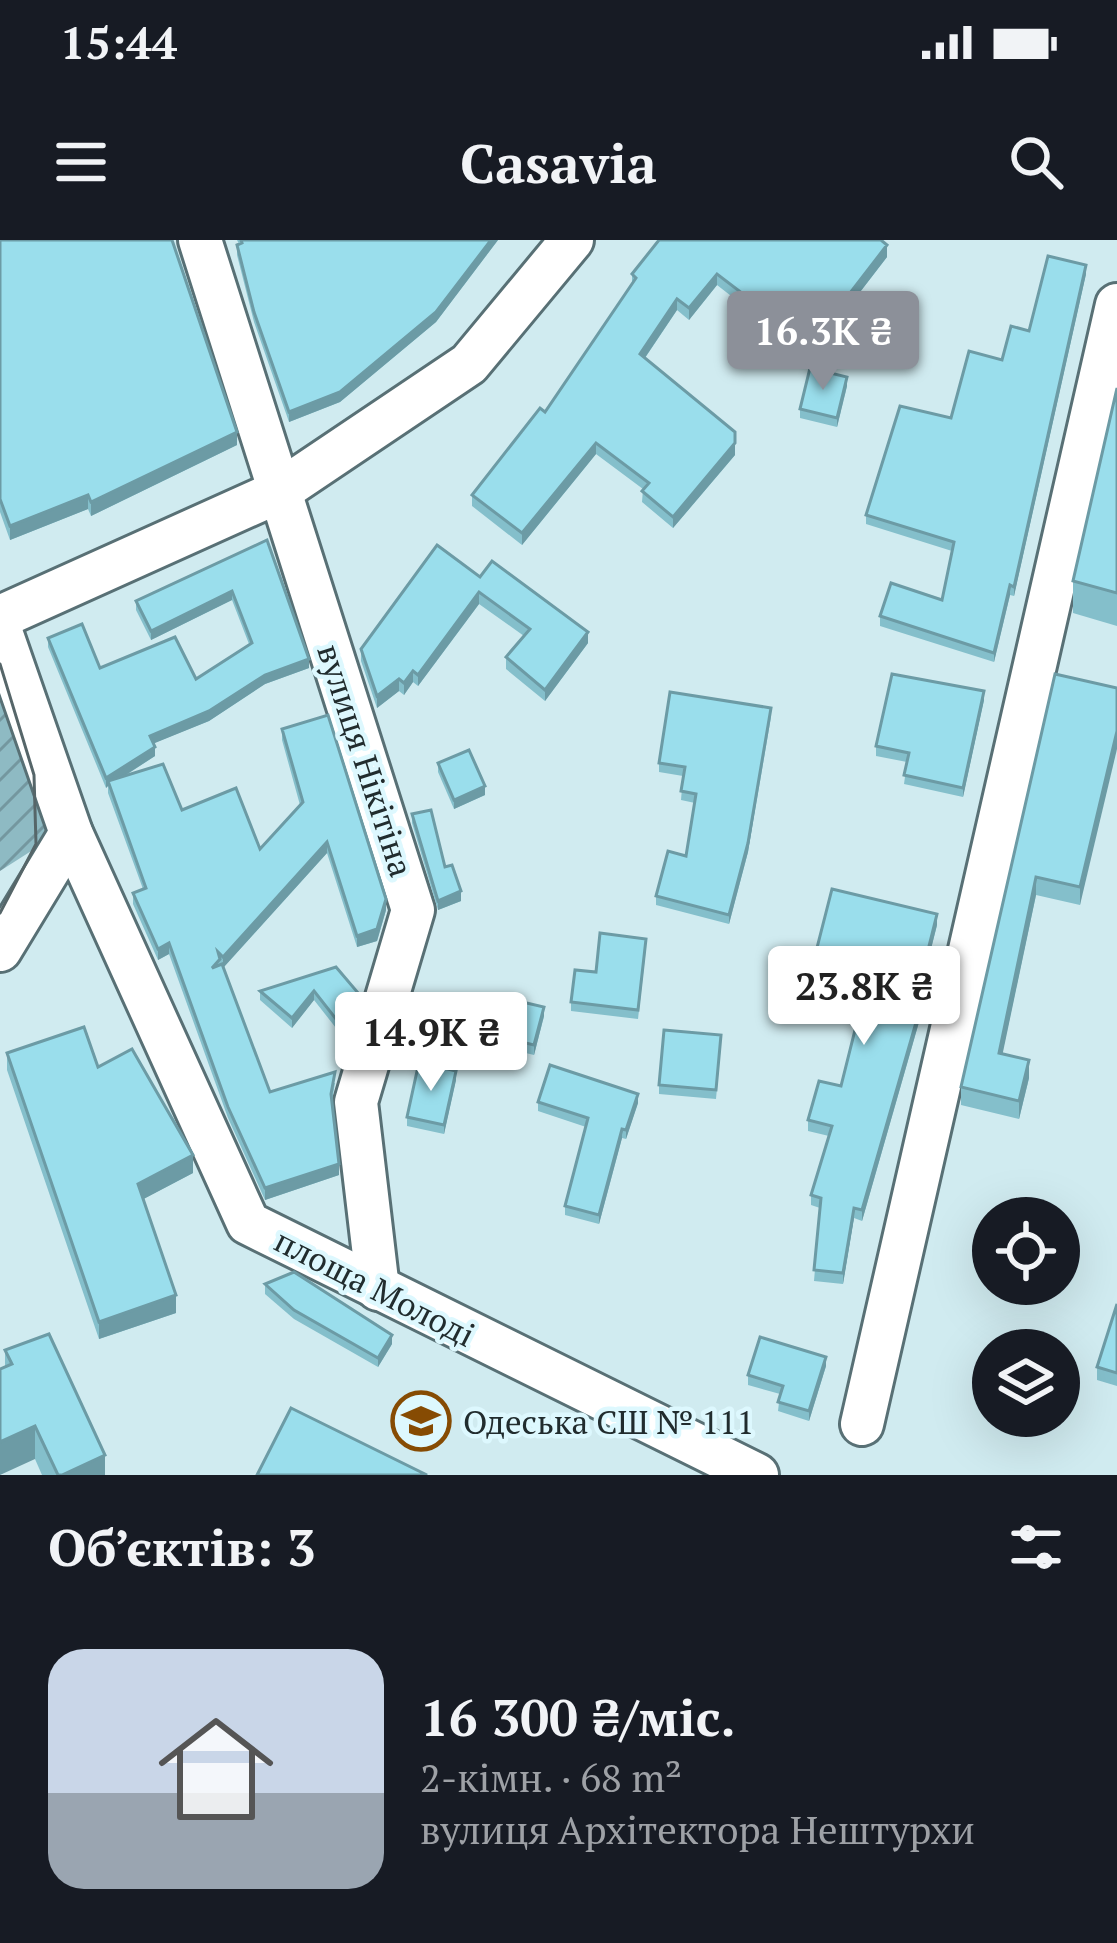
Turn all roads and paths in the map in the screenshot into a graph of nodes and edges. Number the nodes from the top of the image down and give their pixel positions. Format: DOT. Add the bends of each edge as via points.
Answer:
graph roads {
  1 [pos="200,240"];
  2 [pos="572,240"];
  3 [pos="1117,305"];
  4 [pos="280,491"];
  5 [pos="0,617"];
  6 [pos="0,629"];
  7 [pos="71,833"];
  8 [pos="0,950"];
  9 [pos="378,1289"];
  10 [pos="862,1424"];
  11 [pos="757,1475"];
  1 -- 4 [label="street, вулиця Нікітіна"];
  2 -- 4 [label="street" via="469,364"];
  3 -- 10 [label="street"];
  4 -- 5 [label="street"];
  4 -- 9 [label="street, вулиця Нікітіна" via="413,910 356,1102"];
  6 -- 7 [label="street, площа Молоді"];
  7 -- 8 [label="street"];
  7 -- 9 [label="street, площа Молоді" via="248,1223"];
  9 -- 11 [label="street, площа Молоді"];
}
